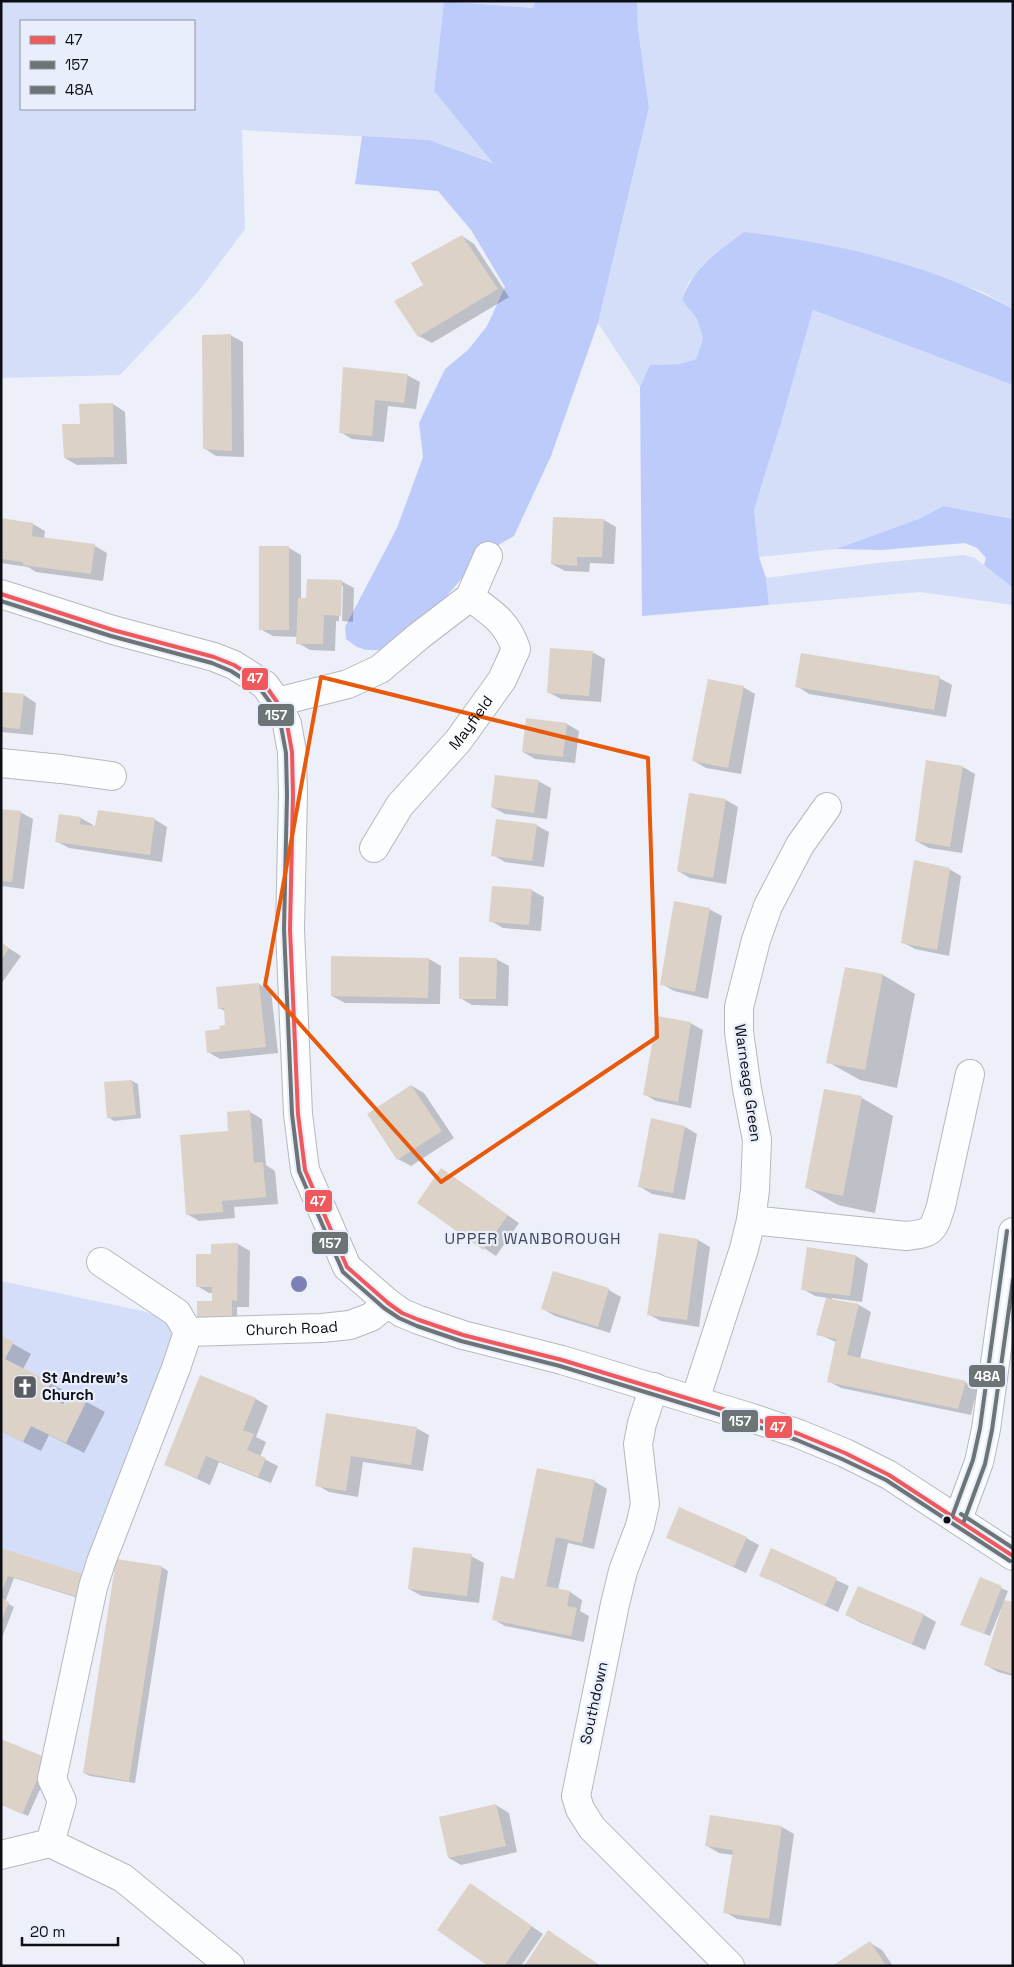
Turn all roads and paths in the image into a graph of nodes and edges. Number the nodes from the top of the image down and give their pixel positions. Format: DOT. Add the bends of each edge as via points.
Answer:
graph roads {
  1 [pos="488,556"];
  2 [pos="1,594"];
  3 [pos="470,597"];
  4 [pos="277,702"];
  5 [pos="1,764"];
  6 [pos="112,776"];
  7 [pos="827,807"];
  8 [pos="374,848"];
  9 [pos="970,1074"];
  10 [pos="751,1220"];
  11 [pos="1013,1232"];
  12 [pos="101,1262"];
  13 [pos="388,1303"];
  14 [pos="188,1332"];
  15 [pos="654,1387"];
  16 [pos="695,1400"];
  17 [pos="958,1519"];
  18 [pos="1013,1556"];
  19 [pos="50,1843"];
  20 [pos="1,1854"];
  21 [pos="230,1966"];
  22 [pos="730,1966"];
  1 -- 3 [label="street"];
  2 -- 4 [label="street" via="214,657 234,665 265,685"];
  3 -- 4 [label="street" via="380,669 348,684"];
  3 -- 8 [label="street, Mayfield" via="511,633 516,649 502,680 458,741 400,805"];
  4 -- 13 [label="street" via="287,724 292,752 290,929 298,1114 305,1170 347,1268"];
  5 -- 6 [label="street"];
  7 -- 10 [label="street, Warneage Green" via="800,845 768,906 739,1007 738,1032 757,1140"];
  9 -- 10 [label="street" via="941,1206 935,1226 924,1234 906,1236"];
  10 -- 16 [label="street, Warneage Green"];
  11 -- 17 [label="street" via="986,1429 979,1462"];
  12 -- 14 [label="street" via="177,1313"];
  13 -- 14 [label="street, Church Road" via="372,1317 350,1325"];
  13 -- 15 [label="street" via="402,1313 463,1335"];
  14 -- 19 [label="street" via="93,1587 52,1779 62,1801"];
  15 -- 16 [label="street"];
  15 -- 22 [label="street, Southdown" via="638,1444 644,1504 640,1526 615,1604 576,1796 592,1828"];
  16 -- 17 [label="street" via="799,1434 845,1453 889,1475"];
  17 -- 18 [label="street"];
  19 -- 20 [label="street"];
  19 -- 21 [label="street" via="123,1878"];
}
